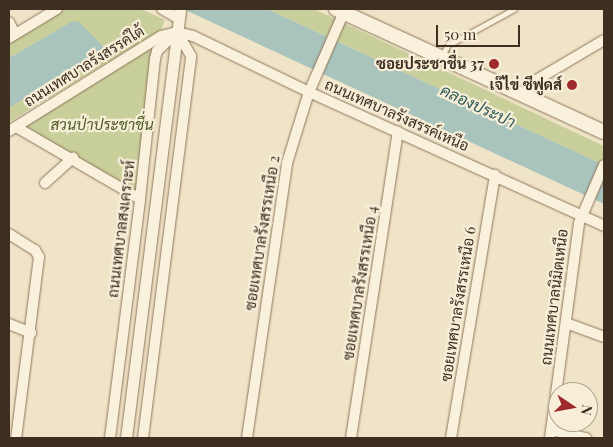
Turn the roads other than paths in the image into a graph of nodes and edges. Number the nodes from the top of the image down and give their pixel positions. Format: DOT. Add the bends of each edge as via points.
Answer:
graph roads {
  1 [pos="57,9"];
  2 [pos="162,9"];
  3 [pos="514,9"];
  4 [pos="343,10"];
  5 [pos="179,12"];
  6 [pos="9,22"];
  7 [pos="177,32"];
  8 [pos="12,36"];
  9 [pos="604,40"];
  10 [pos="441,57"];
  11 [pos="308,92"];
  12 [pos="525,96"];
  13 [pos="12,129"];
  14 [pos="398,132"];
  15 [pos="604,132"];
  16 [pos="73,158"];
  17 [pos="604,165"];
  18 [pos="494,175"];
  19 [pos="45,183"];
  20 [pos="140,199"];
  21 [pos="583,212"];
  22 [pos="604,226"];
  23 [pos="9,234"];
  24 [pos="566,323"];
  25 [pos="9,324"];
  26 [pos="31,333"];
  27 [pos="604,337"];
  28 [pos="550,434"];
  29 [pos="16,438"];
  30 [pos="110,438"];
  31 [pos="126,438"];
  32 [pos="143,438"];
  33 [pos="247,438"];
  34 [pos="351,438"];
  35 [pos="451,438"];
  36 [pos="586,438"];
  1 -- 8 [label="street"];
  2 -- 5 [label="street"];
  3 -- 10 [label="lane" via="448,45"];
  4 -- 10 [label="main road"];
  4 -- 11 [label="street, ซอยเทศบาลรังสรรเหนือ 2"];
  5 -- 7 [label="street, ถนนเทศบาลสงเคราะห์"];
  6 -- 8 [label="street"];
  7 -- 11 [label="street, ถนนเทศบาลรังสรรค์เหนือ" via="192,36"];
  7 -- 13 [label="street, ถนนเทศบาลรังสรรค์ใต้" via="162,36"];
  7 -- 20 [label="street, ถนนเทศบาลสงเคราะห์" via="157,51 155,59"];
  7 -- 31 [label="street, ถนนเทศบาลสงเคราะห์"];
  7 -- 32 [label="street" via="191,56"];
  9 -- 12 [label="street" via="533,82"];
  10 -- 12 [label="main road"];
  11 -- 14 [label="street, ถนนเทศบาลรังสรรค์เหนือ"];
  11 -- 33 [label="street, ซอยเทศบาลรังสรรเหนือ 2" via="287,163"];
  12 -- 15 [label="main road"];
  13 -- 16 [label="street"];
  14 -- 18 [label="street, ถนนเทศบาลรังสรรค์เหนือ"];
  14 -- 34 [label="street, ซอยเทศบาลรังสรรเหนือ 4"];
  16 -- 19 [label="street"];
  16 -- 20 [label="street"];
  17 -- 21 [label="street, ถนนเทศบาลนิมิตเหนือ"];
  18 -- 21 [label="street, ถนนเทศบาลรังสรรค์เหนือ"];
  18 -- 35 [label="street, ซอยเทศบาลรังสรรเหนือ 6"];
  20 -- 30 [label="street, ถนนเทศบาลสงเคราะห์"];
  21 -- 22 [label="street, ถนนเทศบาลรังสรรค์เหนือ"];
  21 -- 24 [label="street, ถนนเทศบาลนิมิตเหนือ"];
  23 -- 26 [label="street" via="39,256"];
  24 -- 27 [label="street"];
  24 -- 28 [label="street, ถนนเทศบาลนิมิตเหนือ"];
  25 -- 26 [label="street"];
  26 -- 29 [label="street"];
  28 -- 36 [label="street"];
}
